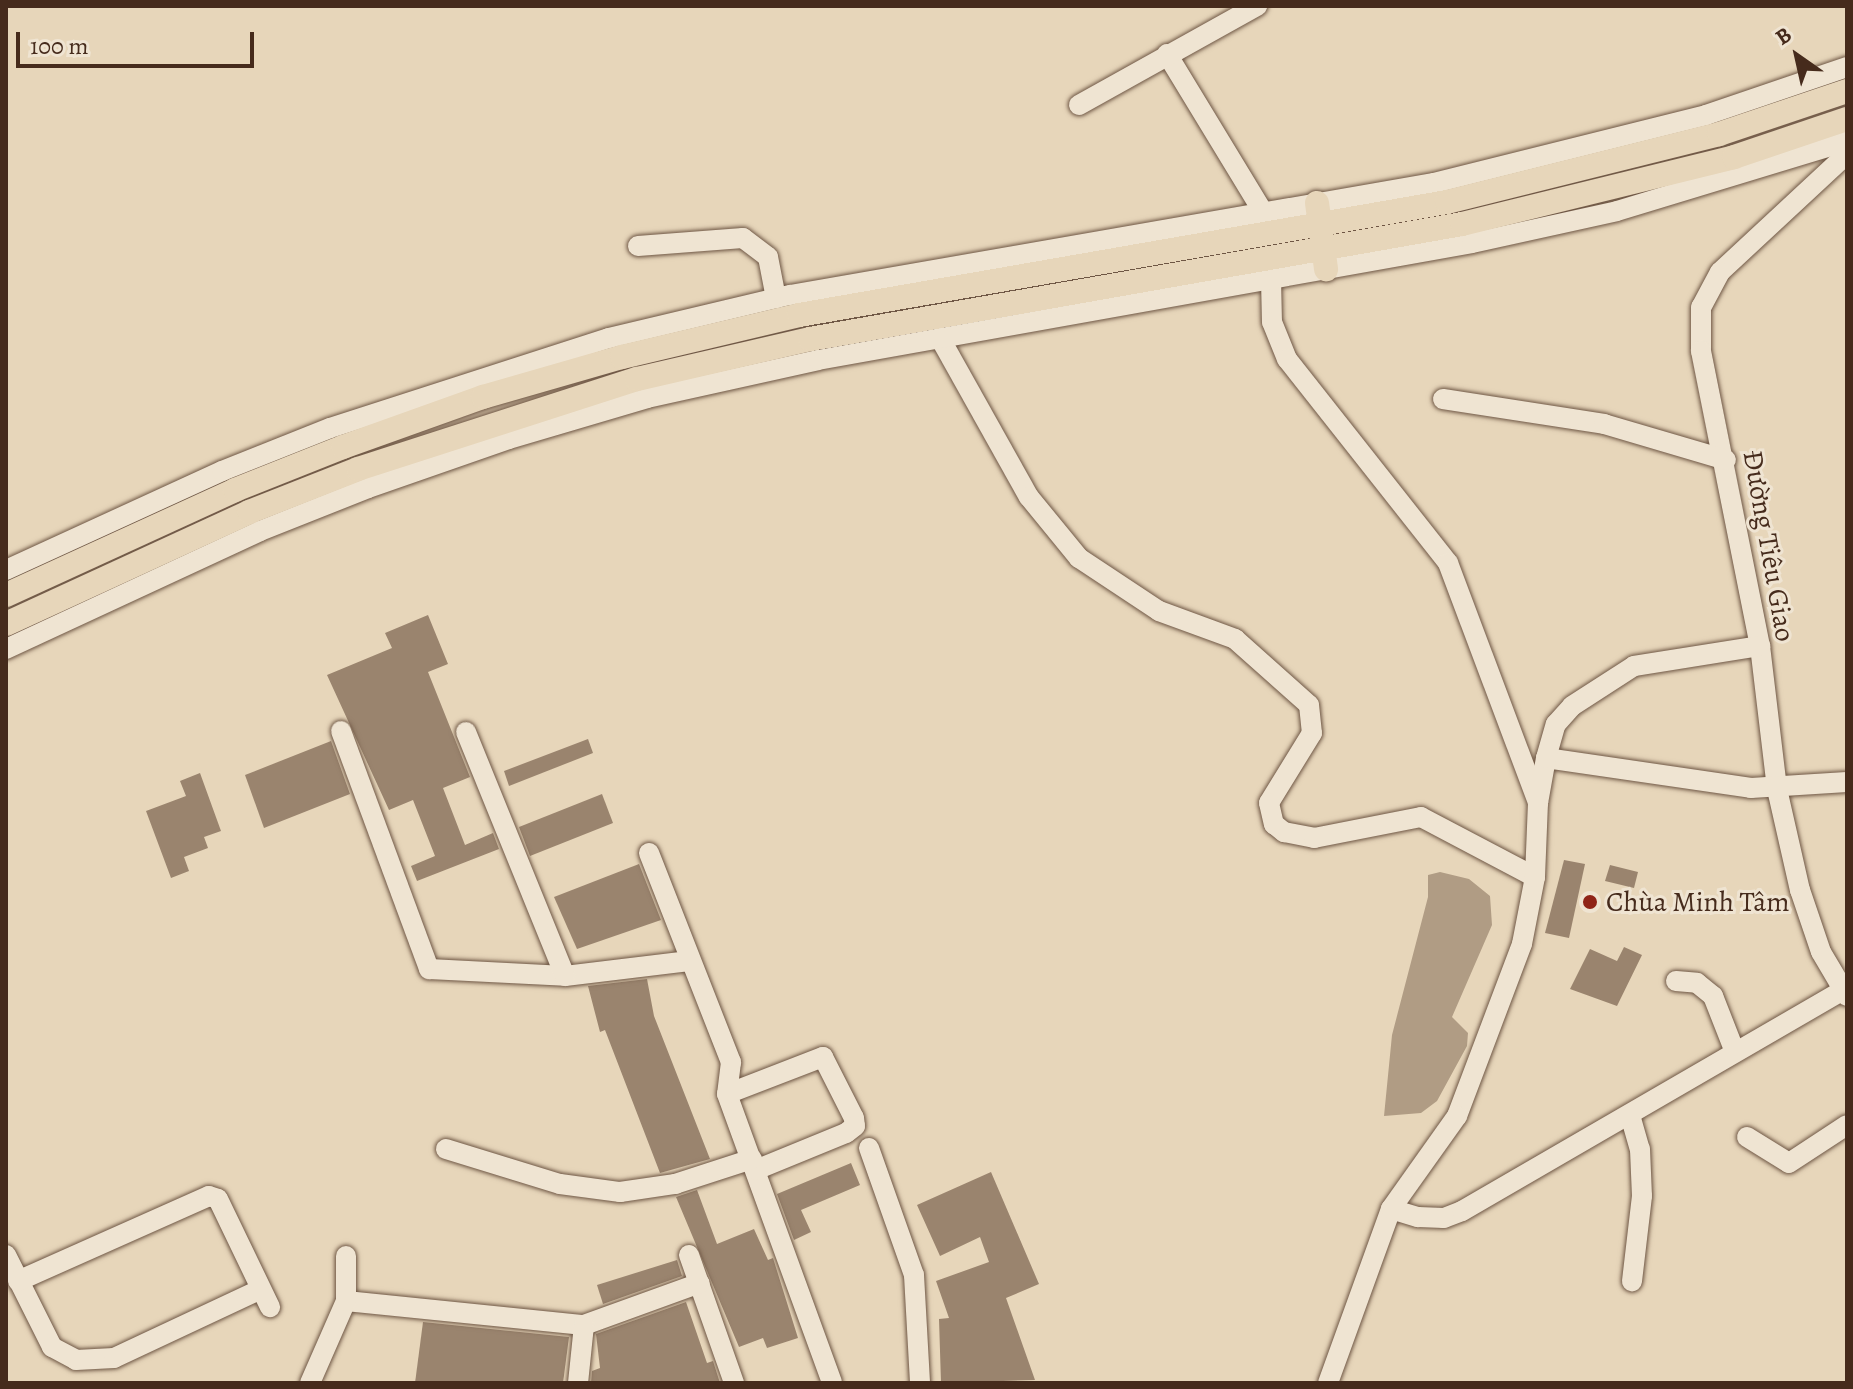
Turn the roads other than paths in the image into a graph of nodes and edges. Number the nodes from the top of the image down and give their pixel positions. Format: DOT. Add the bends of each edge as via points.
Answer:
graph roads {
  1 [pos="1257,6"];
  2 [pos="1167,54"];
  3 [pos="1847,67"];
  4 [pos="1847,91"];
  5 [pos="1079,105"];
  6 [pos="1847,119"];
  7 [pos="1847,141"];
  8 [pos="1847,154"];
  9 [pos="1263,212"];
  10 [pos="1318,213"];
  11 [pos="638,246"];
  12 [pos="1324,259"];
  13 [pos="1271,279"];
  14 [pos="776,298"];
  15 [pos="940,338"];
  16 [pos="1443,399"];
  17 [pos="1726,460"];
  18 [pos="6,570"];
  19 [pos="6,595"];
  20 [pos="6,624"];
  21 [pos="1760,646"];
  22 [pos="6,649"];
  23 [pos="341,731"];
  24 [pos="466,732"];
  25 [pos="1546,758"];
  26 [pos="1847,782"];
  27 [pos="1777,789"];
  28 [pos="1538,803"];
  29 [pos="649,853"];
  30 [pos="1535,877"];
  31 [pos="689,961"];
  32 [pos="565,976"];
  33 [pos="1676,981"];
  34 [pos="1845,994"];
  35 [pos="1735,1052"];
  36 [pos="727,1094"];
  37 [pos="1630,1115"];
  38 [pos="1847,1125"];
  39 [pos="1747,1137"];
  40 [pos="869,1148"];
  41 [pos="446,1149"];
  42 [pos="754,1164"];
  43 [pos="1391,1209"];
  44 [pos="6,1255"];
  45 [pos="689,1255"];
  46 [pos="346,1256"];
  47 [pos="18,1281"];
  48 [pos="1632,1281"];
  49 [pos="700,1283"];
  50 [pos="346,1301"];
  51 [pos="584,1325"];
  52 [pos="310,1383"];
  53 [pos="578,1383"];
  54 [pos="734,1383"];
  55 [pos="832,1383"];
  56 [pos="920,1383"];
  57 [pos="1328,1383"];
  1 -- 2 [label="street"];
  2 -- 5 [label="street"];
  2 -- 9 [label="street"];
  3 -- 10 [label="street" via="1706,115"];
  4 -- 10 [label="main road" via="1591,169"];
  6 -- 12 [label="main road" via="1606,192"];
  7 -- 12 [label="street" via="1617,211"];
  8 -- 17 [label="street, Đường Tiêu Giao" via="1720,272 1701,307 1701,351"];
  9 -- 10 [label="street"];
  9 -- 14 [label="street"];
  10 -- 12 [label="main road"];
  10 -- 19 [label="main road" via="799,315 483,397 235,490"];
  11 -- 14 [label="street" via="743,238 768,257"];
  12 -- 13 [label="street"];
  12 -- 20 [label="main road" via="810,339 637,379 498,420 344,475"];
  13 -- 15 [label="street"];
  13 -- 28 [label="street" via="1272,322 1287,359 1448,563"];
  14 -- 18 [label="street" via="609,338 358,418 222,471"];
  15 -- 22 [label="street" via="647,398 509,439 260,531"];
  15 -- 30 [label="street" via="1029,497 1079,558 1159,611 1235,639 1309,705 1312,733 1269,803 1274,824 1284,832 1314,838 1421,817"];
  16 -- 17 [label="street" via="1604,424"];
  17 -- 21 [label="street, Đường Tiêu Giao"];
  21 -- 25 [label="street" via="1634,666 1572,706 1556,724"];
  21 -- 27 [label="street, Đường Tiêu Giao"];
  23 -- 32 [label="street" via="429,969"];
  24 -- 32 [label="street"];
  25 -- 27 [label="street"];
  25 -- 28 [label="street"];
  26 -- 27 [label="street"];
  27 -- 34 [label="street, Đường Tiêu Giao" via="1800,890 1821,952"];
  28 -- 30 [label="street"];
  29 -- 31 [label="street"];
  30 -- 43 [label="street" via="1522,944 1457,1116"];
  31 -- 32 [label="street"];
  31 -- 36 [label="street" via="731,1062"];
  33 -- 35 [label="street" via="1697,983 1713,996"];
  34 -- 35 [label="street"];
  35 -- 37 [label="street"];
  36 -- 42 [label="street"];
  36 -- 42 [label="street" via="823,1057 854,1118 855,1126 846,1133"];
  37 -- 43 [label="street" via="1462,1211 1444,1218"];
  37 -- 48 [label="street" via="1640,1149 1642,1196"];
  38 -- 39 [label="street" via="1789,1163"];
  40 -- 56 [label="street" via="914,1275"];
  41 -- 42 [label="street" via="560,1184 620,1192"];
  42 -- 55 [label="street"];
  43 -- 57 [label="street"];
  44 -- 47 [label="street"];
  45 -- 49 [label="street"];
  46 -- 50 [label="street"];
  47 -- 47 [label="street" via="52,1347 76,1360 114,1358 266,1298 218,1199 209,1196"];
  49 -- 51 [label="street"];
  49 -- 54 [label="street"];
  50 -- 51 [label="street"];
  50 -- 52 [label="street"];
  51 -- 53 [label="street"];
}
